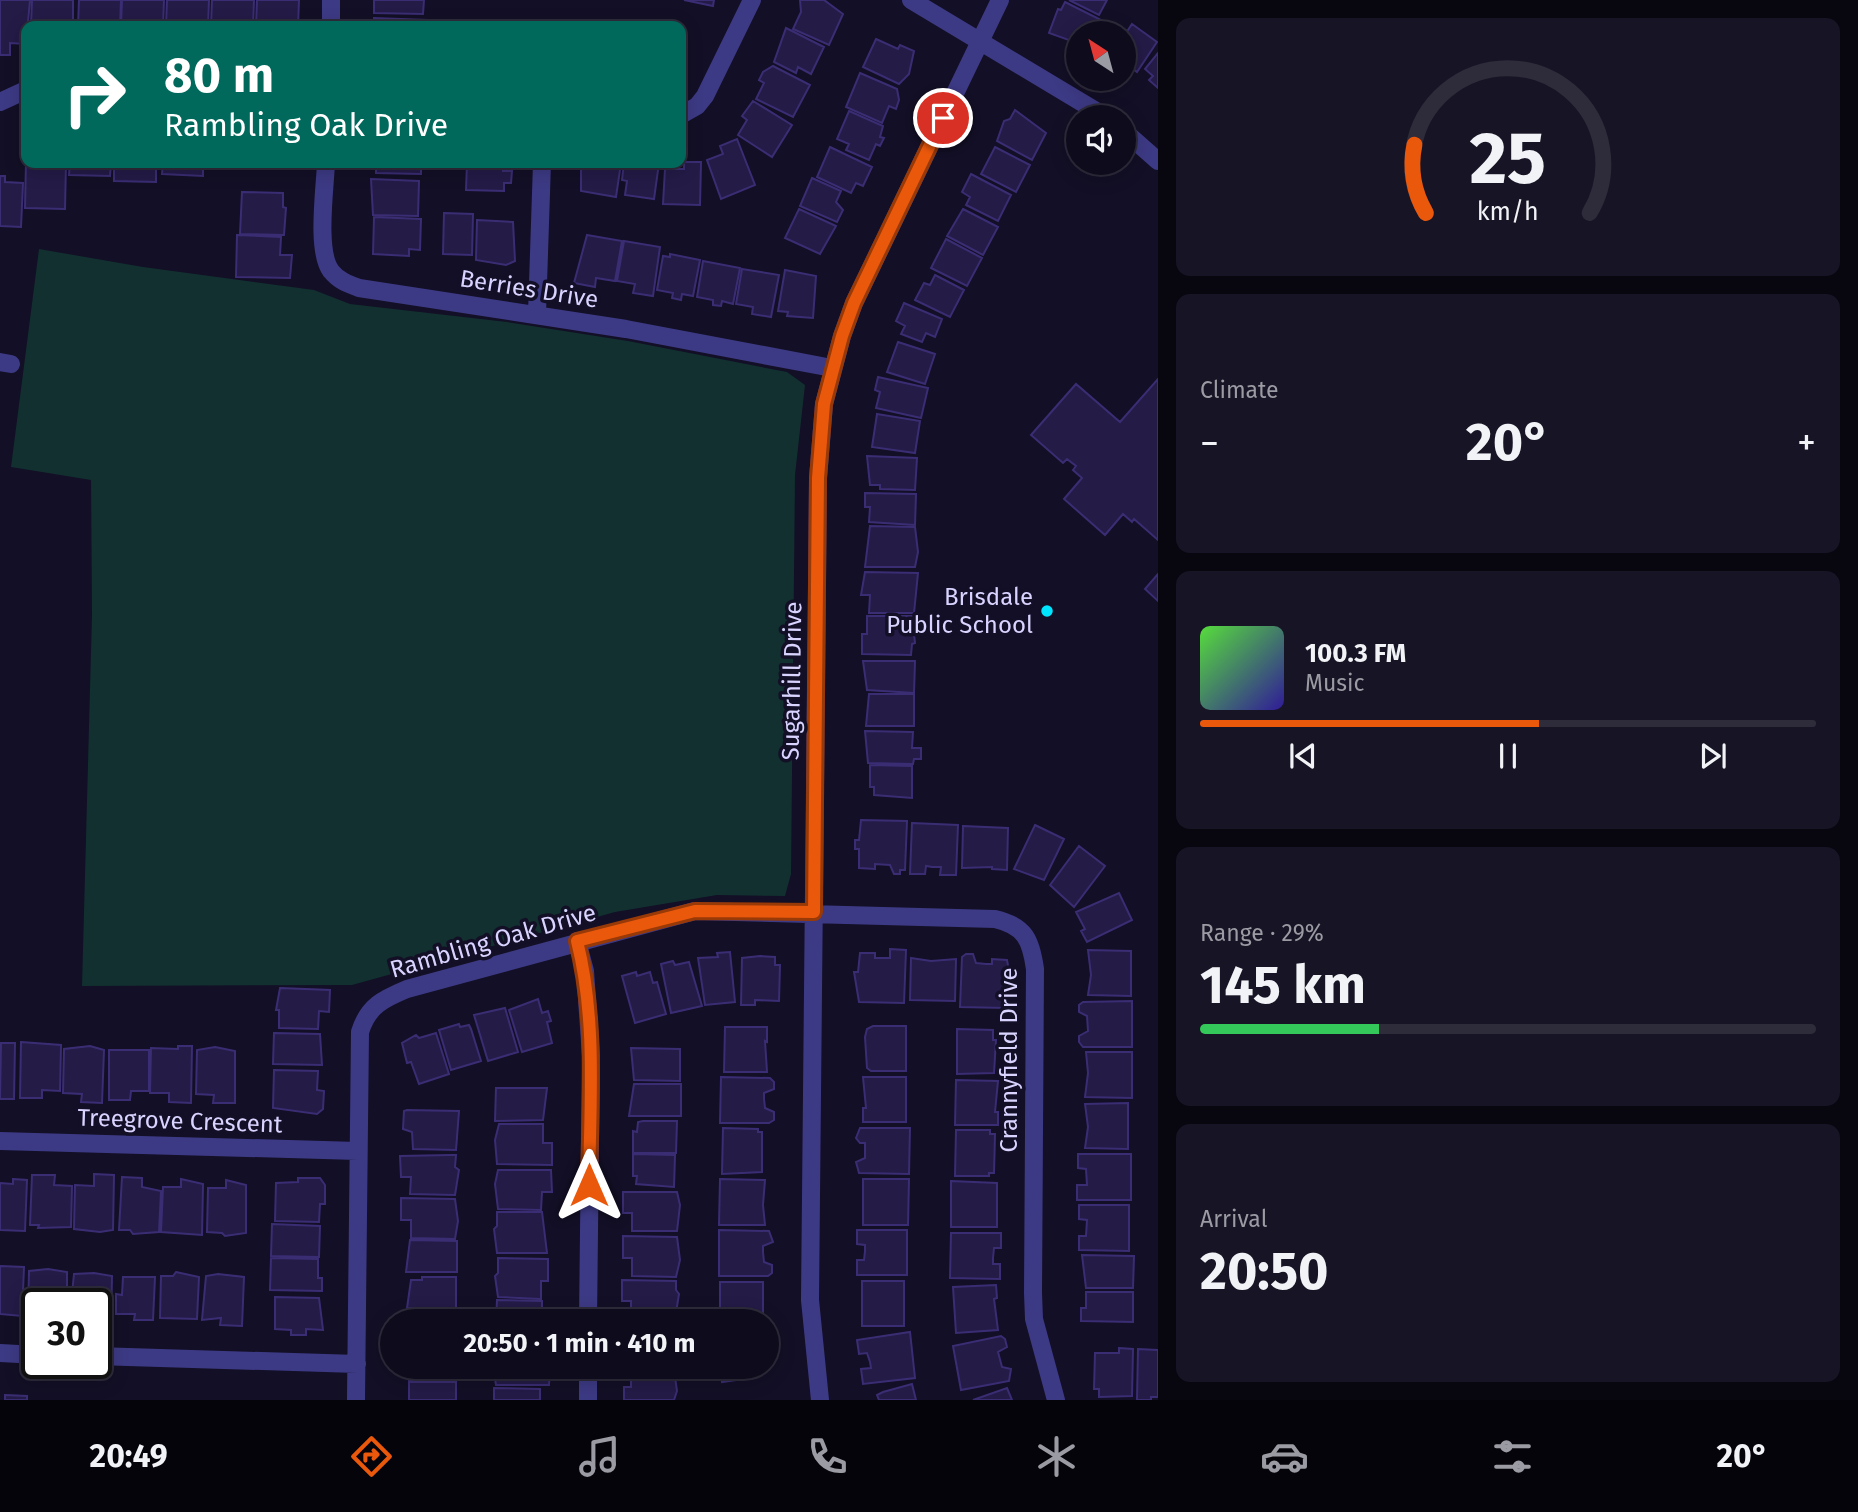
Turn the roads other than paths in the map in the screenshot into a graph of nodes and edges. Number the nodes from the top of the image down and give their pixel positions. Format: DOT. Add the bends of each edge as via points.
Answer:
graph roads {
  1 [pos="331,0"];
  2 [pos="752,0"];
  3 [pos="911,0"];
  4 [pos="1000,0"];
  5 [pos="331,21"];
  6 [pos="980,40"];
  7 [pos="21,92"];
  8 [pos="0,102"];
  9 [pos="1086,105"];
  10 [pos="686,112"];
  11 [pos="1136,142"];
  12 [pos="1158,161"];
  13 [pos="326,168"];
  14 [pos="542,168"];
  15 [pos="537,314"];
  16 [pos="832,368"];
  17 [pos="814,912"];
  18 [pos="577,941"];
  19 [pos="0,1141"];
  20 [pos="358,1151"];
  21 [pos="588,1309"];
  22 [pos="0,1353"];
  23 [pos="21,1354"];
  24 [pos="112,1356"];
  25 [pos="357,1364"];
  26 [pos="588,1379"];
  27 [pos="356,1400"];
  28 [pos="588,1400"];
  29 [pos="820,1400"];
  30 [pos="1056,1400"];
  1 -- 5 [label="street"];
  2 -- 10 [label="street" via="705,96"];
  3 -- 6 [label="street"];
  4 -- 6 [label="street, Sugarhill Drive"];
  6 -- 9 [label="street"];
  6 -- 16 [label="street, Sugarhill Drive" via="854,303"];
  7 -- 8 [label="street"];
  11 -- 12 [label="street"];
  13 -- 15 [label="street, Berries Drive" via="324,253 341,281 359,288"];
  14 -- 15 [label="street"];
  15 -- 16 [label="street, Berries Drive"];
  16 -- 17 [label="street, Sugarhill Drive" via="821,423 818,478"];
  17 -- 18 [label="street, Rambling Oak Drive" via="695,911"];
  17 -- 29 [label="street, Sugarhill Drive" via="810,1300"];
  17 -- 30 [label="street, Crannyfield Drive" via="995,919 1025,931 1035,969 1034,1319"];
  18 -- 20 [label="street, Rambling Oak Drive" via="379,1001 365,1016 360,1031"];
  18 -- 21 [label="street" via="591,1056"];
  19 -- 20 [label="street, Treegrove Crescent"];
  20 -- 25 [label="street, Rambling Oak Drive"];
  22 -- 23 [label="street"];
  24 -- 25 [label="street"];
  25 -- 27 [label="street, Rambling Oak Drive"];
  26 -- 28 [label="street"];
}
